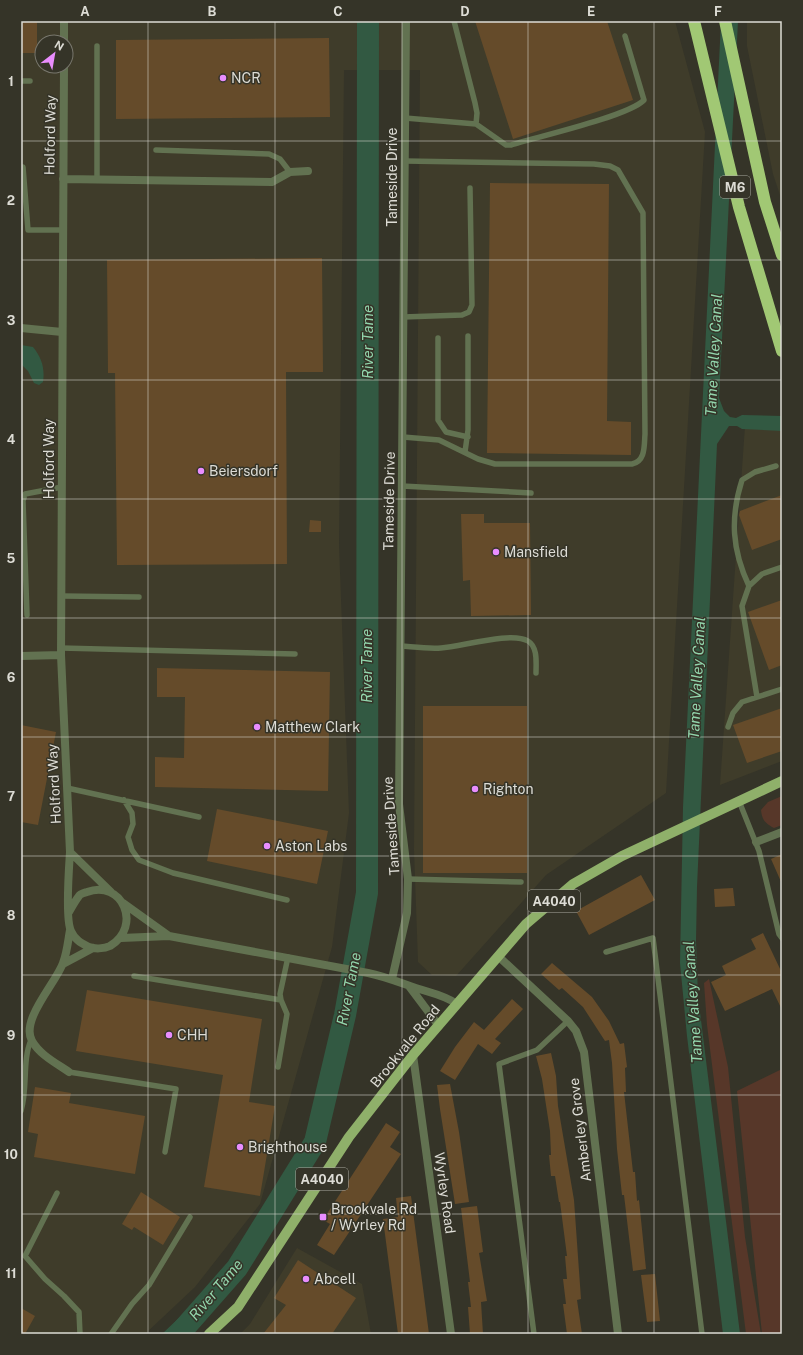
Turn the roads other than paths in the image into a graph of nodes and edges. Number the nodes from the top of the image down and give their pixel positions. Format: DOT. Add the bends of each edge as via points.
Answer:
graph roads {
  1 [pos="64,21"];
  2 [pos="406,21"];
  3 [pos="454,21"];
  4 [pos="694,21"];
  5 [pos="725,21"];
  6 [pos="64,34"];
  7 [pos="625,36"];
  8 [pos="97,46"];
  9 [pos="64,74"];
  10 [pos="21,81"];
  11 [pos="30,81"];
  12 [pos="405,118"];
  13 [pos="476,124"];
  14 [pos="156,150"];
  15 [pos="405,161"];
  16 [pos="23,167"];
  17 [pos="308,171"];
  18 [pos="290,172"];
  19 [pos="63,179"];
  20 [pos="96,180"];
  21 [pos="470,188"];
  22 [pos="63,230"];
  23 [pos="782,255"];
  24 [pos="404,317"];
  25 [pos="21,328"];
  26 [pos="62,332"];
  27 [pos="468,336"];
  28 [pos="438,338"];
  29 [pos="782,351"];
  30 [pos="402,437"];
  31 [pos="468,437"];
  32 [pos="465,452"];
  33 [pos="776,466"];
  34 [pos="402,486"];
  35 [pos="62,487"];
  36 [pos="531,493"];
  37 [pos="782,567"];
  38 [pos="749,586"];
  39 [pos="62,596"];
  40 [pos="139,597"];
  41 [pos="27,616"];
  42 [pos="401,646"];
  43 [pos="61,651"];
  44 [pos="295,654"];
  45 [pos="21,656"];
  46 [pos="536,673"];
  47 [pos="782,689"];
  48 [pos="758,697"];
  49 [pos="728,727"];
  50 [pos="782,780"];
  51 [pos="67,788"];
  52 [pos="124,800"];
  53 [pos="739,801"];
  54 [pos="199,817"];
  55 [pos="782,832"];
  56 [pos="756,842"];
  57 [pos="70,852"];
  58 [pos="408,879"];
  59 [pos="521,882"];
  60 [pos="110,892"];
  61 [pos="287,900"];
  62 [pos="123,903"];
  63 [pos="68,912"];
  64 [pos="70,930"];
  65 [pos="169,936"];
  66 [pos="121,938"];
  67 [pos="782,938"];
  68 [pos="93,948"];
  69 [pos="606,952"];
  70 [pos="498,956"];
  71 [pos="288,957"];
  72 [pos="63,964"];
  73 [pos="134,976"];
  74 [pos="392,979"];
  75 [pos="409,986"];
  76 [pos="281,1000"];
  77 [pos="457,1004"];
  78 [pos="568,1021"];
  79 [pos="439,1026"];
  80 [pos="31,1040"];
  81 [pos="413,1056"];
  82 [pos="278,1068"];
  83 [pos="69,1072"];
  84 [pos="21,1111"];
  85 [pos="165,1152"];
  86 [pos="57,1193"];
  87 [pos="190,1217"];
  88 [pos="80,1334"];
  89 [pos="111,1334"];
  90 [pos="209,1334"];
  91 [pos="451,1334"];
  92 [pos="534,1334"];
  93 [pos="618,1334"];
  94 [pos="702,1334"];
  1 -- 6 [label="street"];
  2 -- 12 [label="street, Tameside Drive"];
  3 -- 13 [label="lane" via="476,103"];
  4 -- 29 [label="highway, M6" via="740,207"];
  5 -- 23 [label="highway, M6" via="765,202"];
  7 -- 13 [label="lane" via="644,100 639,106 511,145 506,145"];
  8 -- 20 [label="lane"];
  9 -- 19 [label="street, Holford Way"];
  10 -- 11 [label="lane"];
  12 -- 13 [label="lane"];
  12 -- 15 [label="street, Tameside Drive"];
  14 -- 18 [label="lane" via="268,154 280,159"];
  15 -- 24 [label="street, Tameside Drive"];
  15 -- 32 [label="lane" via="610,166 621,173 643,213 645,434 641,459 632,464 515,465 495,464"];
  16 -- 22 [label="lane" via="28,230"];
  17 -- 18 [label="street"];
  18 -- 20 [label="street" via="272,182"];
  19 -- 20 [label="street"];
  19 -- 22 [label="street, Holford Way"];
  21 -- 24 [label="lane" via="472,305 469,312 462,315"];
  22 -- 26 [label="street, Holford Way"];
  24 -- 30 [label="street, Tameside Drive"];
  25 -- 26 [label="street"];
  26 -- 35 [label="street, Holford Way"];
  27 -- 31 [label="lane"];
  28 -- 31 [label="lane" via="438,420 446,432"];
  30 -- 32 [label="lane" via="439,440"];
  30 -- 34 [label="street, Tameside Drive"];
  31 -- 32 [label="lane"];
  33 -- 38 [label="lane" via="755,472 742,480 736,501 734,542 741,569"];
  34 -- 36 [label="lane"];
  34 -- 42 [label="street, Tameside Drive"];
  35 -- 39 [label="street, Holford Way"];
  35 -- 41 [label="lane" via="25,494 23,501"];
  37 -- 38 [label="lane" via="762,574"];
  38 -- 48 [label="lane" via="742,606"];
  39 -- 40 [label="lane"];
  39 -- 43 [label="street, Holford Way"];
  42 -- 46 [label="lane" via="439,648 497,639 524,639 535,651"];
  42 -- 58 [label="street, Tameside Drive" via="399,804"];
  43 -- 44 [label="lane"];
  43 -- 45 [label="street"];
  43 -- 51 [label="street, Holford Way"];
  47 -- 48 [label="lane"];
  48 -- 49 [label="lane" via="742,702 733,713"];
  50 -- 53 [label="main road, A4040"];
  51 -- 52 [label="lane"];
  51 -- 57 [label="street, Holford Way"];
  52 -- 54 [label="lane"];
  52 -- 61 [label="lane" via="132,813 133,824 128,837 132,850 139,860 173,874"];
  53 -- 56 [label="lane"];
  53 -- 70 [label="main road, Brookvale Road / A4040" via="622,856 573,884 526,924"];
  55 -- 56 [label="street"];
  56 -- 67 [label="lane"];
  57 -- 60 [label="street"];
  57 -- 63 [label="street, Holford Way"];
  58 -- 59 [label="lane"];
  58 -- 74 [label="street, Tameside Drive" via="407,913"];
  60 -- 62 [label="street"];
  60 -- 63 [label="street" via="94,889 79,895"];
  62 -- 65 [label="street"];
  62 -- 66 [label="street" via="128,919"];
  63 -- 64 [label="street"];
  64 -- 68 [label="street" via="78,942"];
  64 -- 72 [label="street"];
  65 -- 66 [label="street"];
  65 -- 71 [label="street"];
  66 -- 68 [label="street" via="108,947"];
  68 -- 72 [label="street"];
  69 -- 94 [label="lane" via="653,938"];
  70 -- 77 [label="main road, Brookvale Road / A4040"];
  70 -- 78 [label="street, Amberley Grove"];
  71 -- 74 [label="street"];
  71 -- 76 [label="lane"];
  72 -- 80 [label="street" via="39,1004 30,1026"];
  73 -- 76 [label="lane"];
  74 -- 75 [label="street"];
  75 -- 77 [label="street" via="449,998"];
  75 -- 79 [label="street"];
  76 -- 82 [label="lane" via="287,1014"];
  77 -- 79 [label="main road, Brookvale Road / A4040"];
  78 -- 92 [label="lane" via="537,1050 499,1064"];
  78 -- 93 [label="street, Amberley Grove" via="576,1031 584,1052"];
  79 -- 81 [label="main road, Brookvale Road / A4040"];
  80 -- 83 [label="street" via="43,1054"];
  80 -- 84 [label="lane" via="27,1049 26,1084"];
  81 -- 90 [label="main road, Brookvale Road / A4040" via="350,1137 238,1307"];
  81 -- 91 [label="street, Wyrley Road"];
  83 -- 85 [label="lane" via="176,1090"];
  86 -- 88 [label="lane" via="25,1256 79,1312"];
  87 -- 89 [label="lane" via="149,1285"];
}
